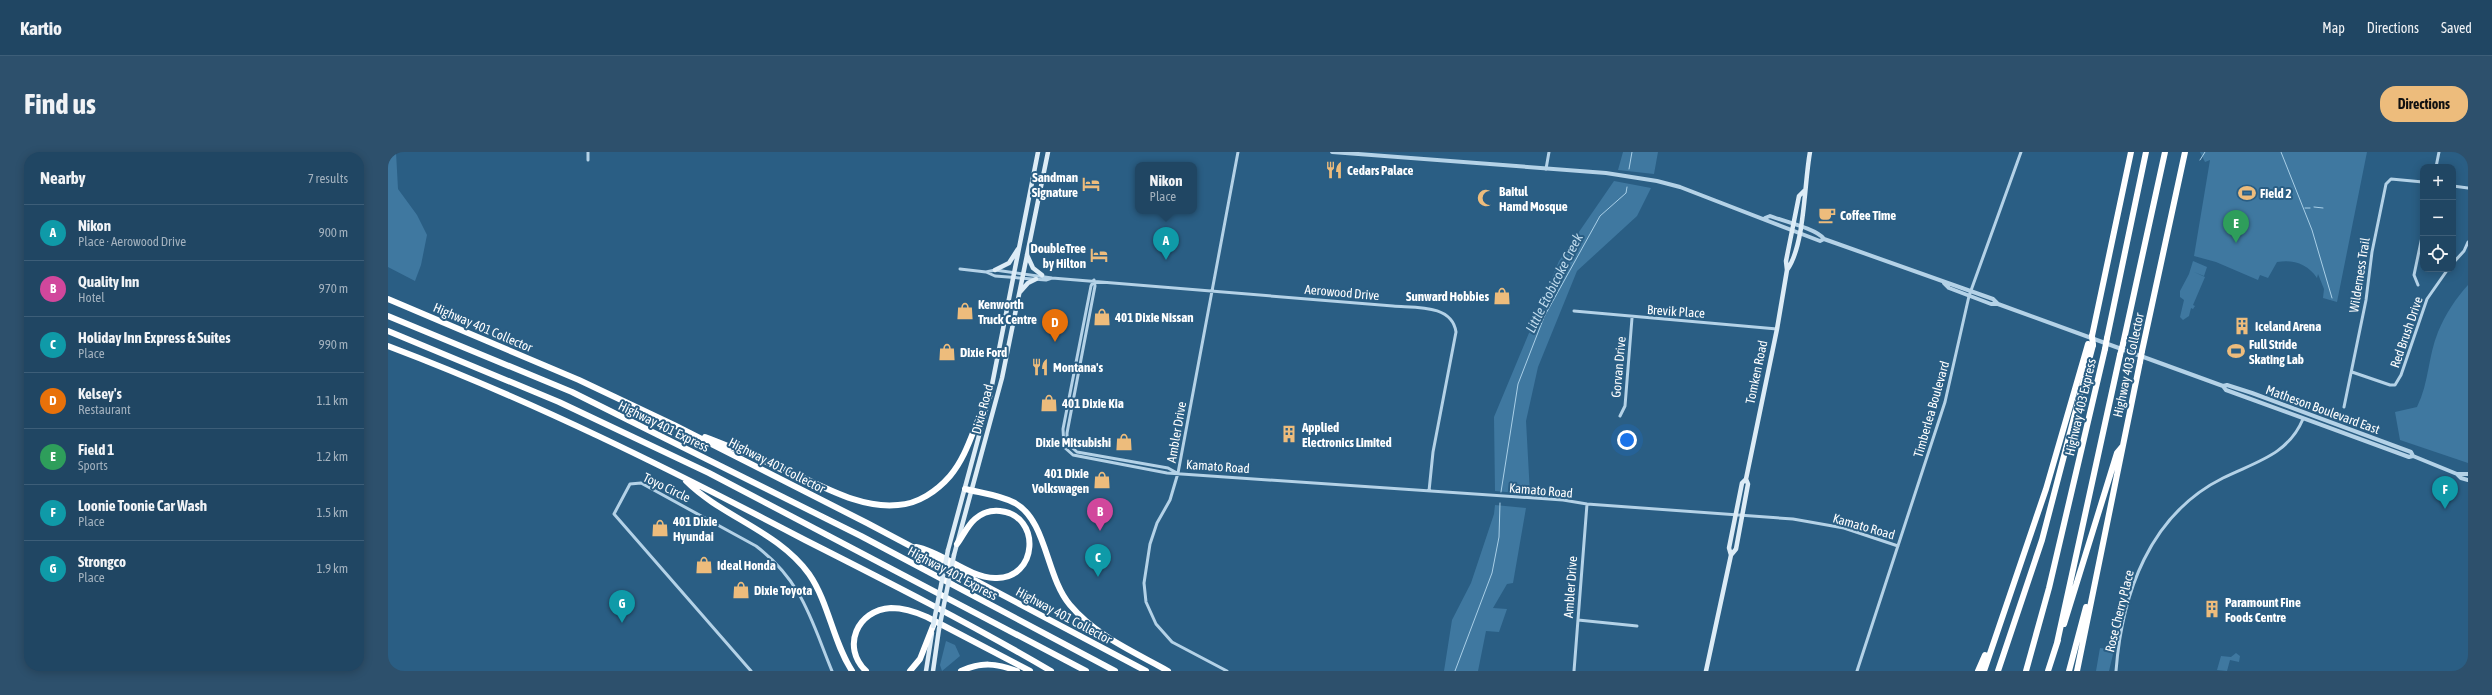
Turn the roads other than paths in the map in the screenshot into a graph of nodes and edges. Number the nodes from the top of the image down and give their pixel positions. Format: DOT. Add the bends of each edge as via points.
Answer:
graph roads {
  1 [pos="588,152"];
  2 [pos="1038,152"];
  3 [pos="1048,152"];
  4 [pos="1238,152"];
  5 [pos="1332,152"];
  6 [pos="1549,152"];
  7 [pos="1810,152"];
  8 [pos="2021,152"];
  9 [pos="2131,152"];
  10 [pos="2146,152"];
  11 [pos="2164,152"];
  12 [pos="2184,152"];
  13 [pos="2439,152"];
  14 [pos="1348,153"];
  15 [pos="588,160"];
  16 [pos="2437,164"];
  17 [pos="1546,169"];
  18 [pos="2420,182"];
  19 [pos="2456,186"];
  20 [pos="2468,188"];
  21 [pos="1804,191"];
  22 [pos="1766,218"];
  23 [pos="1793,225"];
  24 [pos="1800,227"];
  25 [pos="1792,231"];
  26 [pos="1799,233"];
  27 [pos="2422,236"];
  28 [pos="1824,239"];
  29 [pos="2468,242"];
  30 [pos="1020,246"];
  31 [pos="1027,253"];
  32 [pos="2456,260"];
  33 [pos="960,269"];
  34 [pos="995,270"];
  35 [pos="1787,270"];
  36 [pos="986,272"];
  37 [pos="2446,272"];
  38 [pos="1015,275"];
  39 [pos="1042,275"];
  40 [pos="1023,276"];
  41 [pos="1052,278"];
  42 [pos="1036,279"];
  43 [pos="1094,280"];
  44 [pos="1944,283"];
  45 [pos="2418,285"];
  46 [pos="1971,291"];
  47 [pos="1213,292"];
  48 [pos="1019,294"];
  49 [pos="1969,296"];
  50 [pos="388,299"];
  51 [pos="1998,304"];
  52 [pos="1574,311"];
  53 [pos="388,316"];
  54 [pos="1632,318"];
  55 [pos="1777,330"];
  56 [pos="388,331"];
  57 [pos="2091,344"];
  58 [pos="388,346"];
  59 [pos="2352,372"];
  60 [pos="2223,386"];
  61 [pos="990,395"];
  62 [pos="2344,407"];
  63 [pos="1620,416"];
  64 [pos="2303,419"];
  65 [pos="674,424"];
  66 [pos="2123,446"];
  67 [pos="2413,456"];
  68 [pos="1178,473"];
  69 [pos="2457,474"];
  70 [pos="2468,474"];
  71 [pos="684,478"];
  72 [pos="1746,479"];
  73 [pos="2468,480"];
  74 [pos="968,490"];
  75 [pos="1429,491"];
  76 [pos="1587,504"];
  77 [pos="1736,516"];
  78 [pos="1742,516"];
  79 [pos="957,544"];
  80 [pos="908,546"];
  81 [pos="1898,546"];
  82 [pos="1731,554"];
  83 [pos="2094,583"];
  84 [pos="1578,620"];
  85 [pos="2000,621"];
  86 [pos="1638,626"];
  87 [pos="936,627"];
  88 [pos="2057,643"];
  89 [pos="2027,668"];
  90 [pos="751,671"];
  91 [pos="832,671"];
  92 [pos="852,671"];
  93 [pos="866,671"];
  94 [pos="910,671"];
  95 [pos="926,671"];
  96 [pos="933,671"];
  97 [pos="961,671"];
  98 [pos="1016,671"];
  99 [pos="1030,671"];
  100 [pos="1051,671"];
  101 [pos="1086,671"];
  102 [pos="1115,671"];
  103 [pos="1146,671"];
  104 [pos="1168,671"];
  105 [pos="1227,671"];
  106 [pos="1574,671"];
  107 [pos="1706,671"];
  108 [pos="1857,671"];
  109 [pos="1978,671"];
  110 [pos="1984,671"];
  111 [pos="1998,671"];
  112 [pos="2048,671"];
  113 [pos="2069,671"];
  114 [pos="2077,671"];
  115 [pos="2116,671"];
  1 -- 15 [label="street"];
  2 -- 30 [label="main road, Dixie Road"];
  3 -- 31 [label="main road, Dixie Road"];
  4 -- 47 [label="street, Ambler Drive"];
  5 -- 14 [label="street, Matheson Boulevard East"];
  6 -- 17 [label="street"];
  7 -- 21 [label="main road, Tomken Road"];
  8 -- 46 [label="street, Timberlea Boulevard"];
  9 -- 57 [label="highway, bridge"];
  10 -- 89 [label="highway, Highway 403 Express, bridge" via="2105,349 2049,588"];
  11 -- 88 [label="highway, Highway 403 Express, bridge"];
  12 -- 66 [label="highway, Highway 403 Collector, bridge"];
  13 -- 16 [label="street"];
  14 -- 17 [label="street, Matheson Boulevard East"];
  17 -- 22 [label="street, Matheson Boulevard East" via="1606,173 1657,181"];
  18 -- 59 [label="street, Wilderness Trail" via="2391,179 2386,184"];
  19 -- 20 [label="street"];
  21 -- 23 [label="main road, Tomken Road" via="1799,196"];
  21 -- 24 [label="main road, Tomken Road"];
  22 -- 23 [label="street, Matheson Boulevard East" via="1770,216"];
  22 -- 25 [label="street, Matheson Boulevard East" via="1768,222"];
  23 -- 24 [label="street, Matheson Boulevard East"];
  23 -- 25 [label="main road, Tomken Road"];
  24 -- 26 [label="main road, Tomken Road"];
  24 -- 28 [label="street, Matheson Boulevard East"];
  25 -- 26 [label="street, Matheson Boulevard East"];
  25 -- 35 [label="main road, Tomken Road" via="1786,261"];
  26 -- 28 [label="street, Matheson Boulevard East" via="1820,241"];
  26 -- 35 [label="main road, Tomken Road" via="1792,262"];
  27 -- 45 [label="street" via="2414,275"];
  28 -- 44 [label="street, Matheson Boulevard East"];
  29 -- 32 [label="street"];
  30 -- 34 [label="main road" via="1009,263"];
  30 -- 38 [label="main road, Dixie Road"];
  31 -- 39 [label="main road" via="1033,268"];
  31 -- 40 [label="main road, Dixie Road"];
  33 -- 36 [label="street, Aerowood Drive"];
  34 -- 36 [label="street, Aerowood Drive"];
  34 -- 38 [label="street, Aerowood Drive"];
  35 -- 55 [label="main road, Tomken Road"];
  36 -- 38 [label="street, Aerowood Drive" via="995,276"];
  37 -- 59 [label="street, Red Brush Drive" via="2427,299 2401,375 2395,385 2390,386"];
  38 -- 40 [label="street, Aerowood Drive"];
  38 -- 61 [label="main road, Dixie Road"];
  39 -- 40 [label="street, Aerowood Drive"];
  39 -- 41 [label="street, Aerowood Drive"];
  40 -- 42 [label="street, Aerowood Drive"];
  40 -- 48 [label="main road, Dixie Road"];
  41 -- 42 [label="street, Aerowood Drive"];
  41 -- 43 [label="street, Aerowood Drive"];
  42 -- 48 [label="main road" via="1024,286"];
  43 -- 47 [label="street, Aerowood Drive"];
  43 -- 68 [label="street, Kamato Road" via="1085,347 1067,443 1078,452 1168,468"];
  44 -- 46 [label="street, Matheson Boulevard East"];
  44 -- 49 [label="street, Matheson Boulevard East" via="1949,288"];
  46 -- 49 [label="street, Timberlea Boulevard"];
  46 -- 51 [label="street, Matheson Boulevard East" via="1993,299"];
  47 -- 68 [label="street, Ambler Drive"];
  47 -- 75 [label="street, Aerowood Drive" via="1436,310 1450,317 1456,332 1433,452"];
  48 -- 74 [label="main road, Dixie Road" via="1002,378"];
  49 -- 51 [label="street, Matheson Boulevard East"];
  49 -- 81 [label="street, Timberlea Boulevard" via="1945,402"];
  50 -- 65 [label="highway, Highway 401 Collector" via="579,380"];
  51 -- 60 [label="street, Matheson Boulevard East"];
  52 -- 54 [label="street, Brevik Place"];
  53 -- 102 [label="highway, Highway 401 Express" via="572,392 861,536"];
  54 -- 55 [label="street, Brevik Place"];
  54 -- 63 [label="street, Gorvan Drive" via="1625,406"];
  55 -- 72 [label="main road, Tomken Road"];
  56 -- 101 [label="highway, Highway 401 Express" via="559,402 709,474"];
  57 -- 85 [label="highway" via="2046,489"];
  57 -- 111 [label="highway" via="2042,540"];
  58 -- 71 [label="highway" via="523,402"];
  59 -- 62 [label="street, Wilderness Trail"];
  60 -- 64 [label="street, Matheson Boulevard East" via="2226,390"];
  60 -- 67 [label="street, Matheson Boulevard East" via="2252,393 2412,452"];
  61 -- 65 [label="highway" via="970,445 950,476 935,491 898,506 872,504 841,495"];
  61 -- 74 [label="main road, Dixie Road"];
  64 -- 67 [label="street, Matheson Boulevard East" via="2409,457"];
  64 -- 115 [label="street, Rose Cherry Place" via="2294,436 2276,454 2223,478 2196,494 2160,531 2145,555 2134,582"];
  65 -- 80 [label="highway, Highway 401 Collector"];
  66 -- 83 [label="highway, Highway 403 Collector"];
  66 -- 88 [label="highway" via="2117,453 2087,556"];
  67 -- 69 [label="street, Matheson Boulevard East"];
  68 -- 75 [label="street, Kamato Road"];
  68 -- 105 [label="street, Ambler Drive" via="1170,500 1157,523 1150,544 1144,579 1146,602 1156,624 1172,642 1186,652"];
  69 -- 70 [label="street, Matheson Boulevard East"];
  69 -- 73 [label="street, Matheson Boulevard East"];
  71 -- 92 [label="highway" via="698,493 778,545 809,574 817,587 845,660"];
  71 -- 100 [label="highway" via="976,629"];
  72 -- 77 [label="main road, Tomken Road" via="1742,483"];
  72 -- 78 [label="main road, Tomken Road" via="1748,484"];
  74 -- 79 [label="main road, Dixie Road"];
  74 -- 87 [label="main road, Dixie Road, bridge" via="948,550"];
  74 -- 104 [label="highway" via="1006,499 1027,512 1034,522 1054,577 1070,605 1104,635"];
  75 -- 76 [label="street, Kamato Road" via="1563,500"];
  76 -- 77 [label="street, Kamato Road"];
  76 -- 84 [label="street, Ambler Drive"];
  77 -- 78 [label="street, Kamato Road"];
  77 -- 82 [label="main road, Tomken Road" via="1729,548"];
  78 -- 81 [label="street, Kamato Road" via="1793,519 1844,528"];
  78 -- 82 [label="main road, Tomken Road" via="1736,549"];
  79 -- 80 [label="highway" via="978,516 998,510 1020,519 1029,533 1030,548 1028,558 1020,569 1006,577 995,578 980,574 926,549"];
  79 -- 87 [label="main road, Dixie Road, bridge"];
  80 -- 103 [label="highway, Highway 401 Collector"];
  81 -- 108 [label="street, Timberlea Boulevard"];
  82 -- 107 [label="main road, Tomken Road"];
  83 -- 113 [label="highway"];
  83 -- 114 [label="highway"];
  84 -- 86 [label="street"];
  84 -- 106 [label="street, Ambler Drive"];
  85 -- 109 [label="highway"];
  85 -- 110 [label="highway"];
  87 -- 94 [label="highway" via="920,659"];
  87 -- 95 [label="main road, Dixie Road"];
  87 -- 96 [label="main road, Dixie Road"];
  88 -- 112 [label="highway"];
  90 -- 91 [label="street, Toyo Circle" via="614,514 630,484 641,483 769,556 797,587"];
  93 -- 99 [label="highway" via="856,658 853,647 858,626 872,613 890,608 915,612 927,617"];
  97 -- 98 [label="highway" via="979,664 1000,664"];
}
